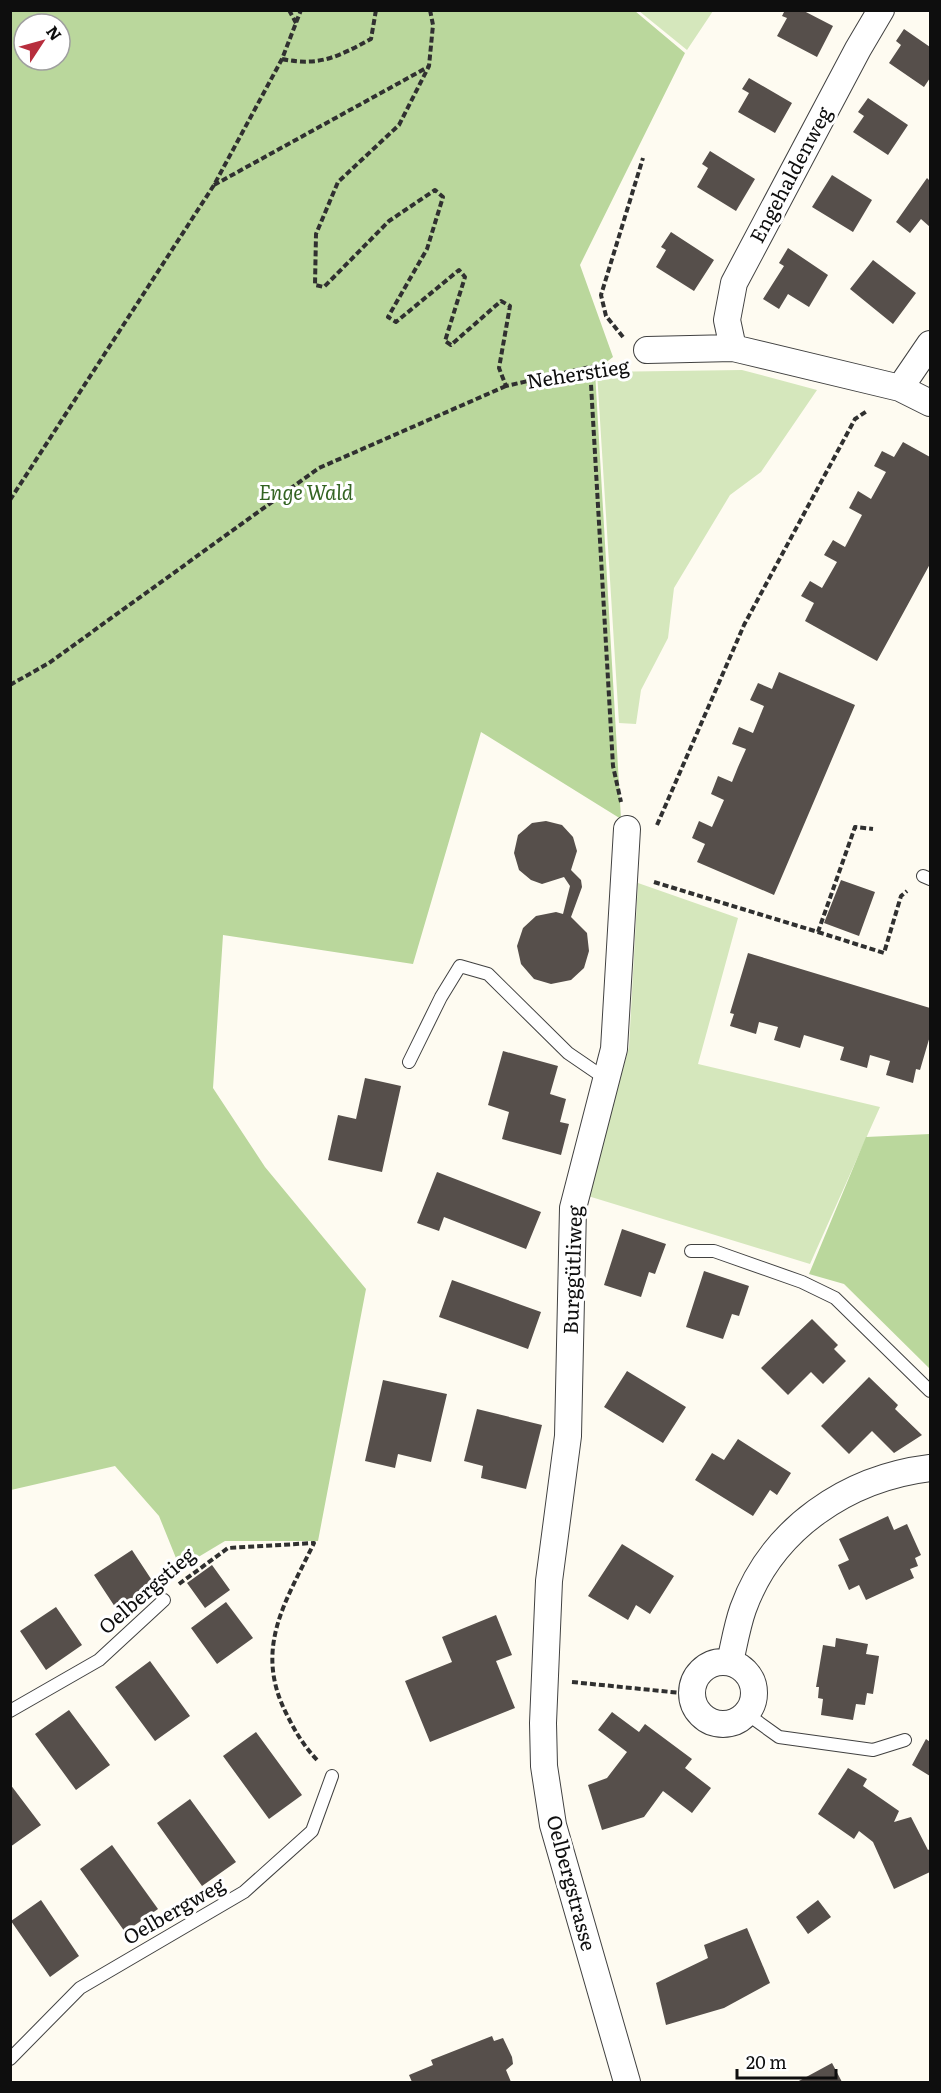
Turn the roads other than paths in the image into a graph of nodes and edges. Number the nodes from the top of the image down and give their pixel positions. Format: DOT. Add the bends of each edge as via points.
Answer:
graph roads {
  1 [pos="881,10"];
  2 [pos="930,344"];
  3 [pos="733,348"];
  4 [pos="647,350"];
  5 [pos="900,388"];
  6 [pos="930,403"];
  7 [pos="627,829"];
  8 [pos="409,1062"];
  9 [pos="606,1078"];
  10 [pos="691,1251"];
  11 [pos="930,1391"];
  12 [pos="930,1468"];
  13 [pos="164,1600"];
  14 [pos="730,1662"];
  15 [pos="544,1679"];
  16 [pos="10,1711"];
  17 [pos="747,1714"];
  18 [pos="904,1740"];
  19 [pos="332,1776"];
  20 [pos="10,2059"];
  21 [pos="627,2082"];
  1 -- 3 [label="street, Engehaldenweg" via="734,283 727,320"];
  2 -- 5 [label="street"];
  3 -- 4 [label="street, Neherstieg"];
  3 -- 5 [label="street, Neherstieg"];
  5 -- 6 [label="street, Neherstieg"];
  7 -- 9 [label="street, Burggütliweg" via="614,1048"];
  8 -- 9 [label="lane" via="460,966 488,974 568,1053"];
  9 -- 15 [label="street, Burggütliweg" via="573,1208 568,1436 549,1581"];
  10 -- 11 [label="lane" via="714,1251 835,1298"];
  12 -- 14 [label="street" via="898,1472 852,1488 802,1521 768,1559 743,1608"];
  13 -- 16 [label="lane, Oelbergstieg" via="99,1660"];
  14 -- 17 [label="street" via="740,1667 753,1683 754,1694"];
  14 -- 17 [label="street" via="711,1663 703,1668 692,1684 691,1694 699,1713 707,1720 728,1724"];
  15 -- 21 [label="street, Oelbergstrasse" via="543,1766 553,1825"];
  17 -- 18 [label="lane" via="779,1737 873,1750"];
  19 -- 20 [label="lane, Oelbergweg" via="312,1831 244,1892 80,1988"];
}
